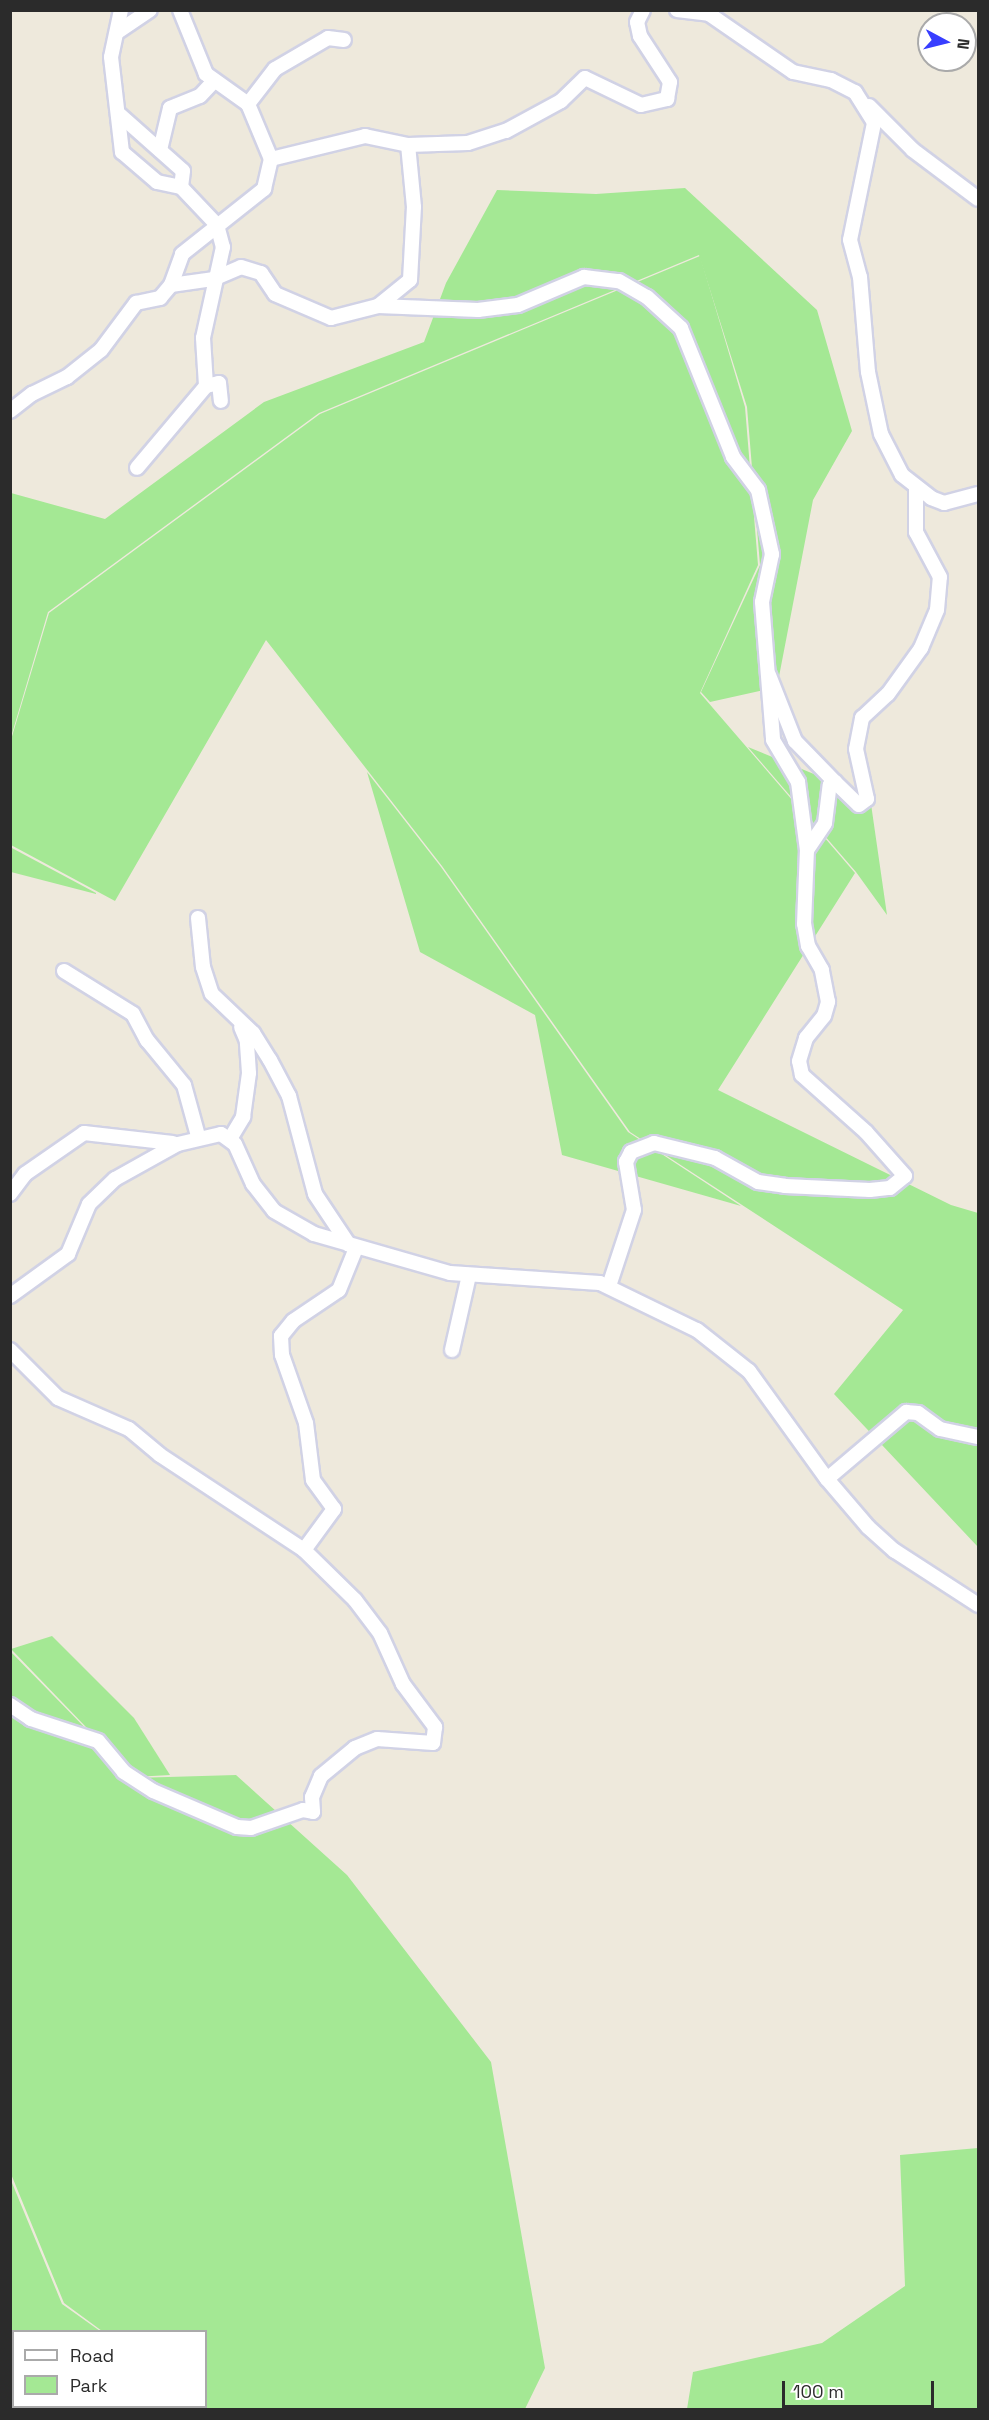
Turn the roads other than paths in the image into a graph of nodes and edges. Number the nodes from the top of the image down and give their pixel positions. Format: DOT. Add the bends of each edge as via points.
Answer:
graph roads {
  1 [pos="121,10"];
  2 [pos="150,10"];
  3 [pos="180,10"];
  4 [pos="644,10"];
  5 [pos="676,10"];
  6 [pos="711,12"];
  7 [pos="119,31"];
  8 [pos="344,40"];
  9 [pos="213,82"];
  10 [pos="855,92"];
  11 [pos="248,104"];
  12 [pos="120,115"];
  13 [pos="408,145"];
  14 [pos="160,150"];
  15 [pos="271,159"];
  16 [pos="181,187"];
  17 [pos="978,198"];
  18 [pos="217,225"];
  19 [pos="213,279"];
  20 [pos="171,285"];
  21 [pos="378,306"];
  22 [pos="206,386"];
  23 [pos="221,401"];
  24 [pos="10,411"];
  25 [pos="136,468"];
  26 [pos="916,489"];
  27 [pos="978,494"];
  28 [pos="767,672"];
  29 [pos="835,782"];
  30 [pos="807,850"];
  31 [pos="198,918"];
  32 [pos="64,971"];
  33 [pos="234,1016"];
  34 [pos="198,1136"];
  35 [pos="230,1139"];
  36 [pos="178,1144"];
  37 [pos="10,1194"];
  38 [pos="352,1247"];
  39 [pos="469,1275"];
  40 [pos="609,1286"];
  41 [pos="10,1296"];
  42 [pos="10,1350"];
  43 [pos="452,1350"];
  44 [pos="978,1437"];
  45 [pos="827,1479"];
  46 [pos="304,1550"];
  47 [pos="978,1605"];
  48 [pos="10,1705"];
  1 -- 7 [label="street"];
  2 -- 7 [label="street"];
  3 -- 9 [label="street"];
  4 -- 13 [label="street" via="636,22 670,82 667,99 641,105 585,78 561,101 506,131 468,143"];
  5 -- 6 [label="street"];
  6 -- 10 [label="street" via="793,72 831,80"];
  7 -- 12 [label="street" via="111,57"];
  8 -- 11 [label="street" via="328,38 275,69"];
  9 -- 11 [label="street"];
  9 -- 14 [label="street" via="200,96 170,108"];
  10 -- 17 [label="street" via="913,150"];
  10 -- 26 [label="street" via="873,123 850,240 860,277 868,372 881,434 902,475"];
  11 -- 15 [label="street"];
  12 -- 14 [label="street"];
  12 -- 16 [label="street" via="122,152 157,182"];
  13 -- 15 [label="street" via="365,136"];
  13 -- 21 [label="street" via="414,207 410,280"];
  14 -- 16 [label="street" via="183,171"];
  15 -- 18 [label="street" via="264,189"];
  16 -- 18 [label="street"];
  18 -- 19 [label="street" via="223,247"];
  18 -- 20 [label="street" via="182,254"];
  19 -- 20 [label="street"];
  19 -- 21 [label="street" via="241,267 261,273 275,294 331,318"];
  19 -- 22 [label="street" via="216,291 202,356"];
  20 -- 24 [label="street" via="160,298 136,303 100,350 67,377 32,394"];
  21 -- 28 [label="street" via="478,310 518,306 584,278 619,281 647,297 681,328 732,457 758,490 772,554 762,602"];
  22 -- 23 [label="street" via="219,383"];
  22 -- 25 [label="street"];
  26 -- 27 [label="street" via="944,503"];
  26 -- 29 [label="street" via="916,532 940,577 933,626 888,694 861,718 856,749 866,790 864,804 859,805"];
  28 -- 29 [label="street" via="778,691 780,714 795,741"];
  28 -- 30 [label="street" via="773,740 798,782"];
  29 -- 30 [label="street" via="826,789 825,823"];
  30 -- 40 [label="street" via="804,924 808,946 822,970 828,1002 824,1016 801,1049 802,1075 866,1132 905,1176 890,1188 870,1190 785,1186 758,1182 715,1158 654,1143 631,1152 626,1162 634,1210"];
  31 -- 33 [label="street" via="209,987"];
  32 -- 34 [label="street" via="133,1014 147,1040 184,1085"];
  33 -- 35 [label="street" via="248,1041 249,1073 243,1117"];
  33 -- 38 [label="street" via="262,1045 289,1096 315,1194"];
  34 -- 35 [label="street" via="215,1133"];
  34 -- 36 [label="street"];
  35 -- 38 [label="street" via="253,1184 274,1211 304,1230"];
  36 -- 37 [label="street" via="84,1133 25,1174"];
  36 -- 41 [label="street" via="133,1166 94,1197 68,1254"];
  38 -- 39 [label="street"];
  38 -- 46 [label="street" via="339,1290 293,1321 281,1336 282,1355 306,1423 313,1480 334,1509"];
  39 -- 40 [label="street" via="576,1279"];
  39 -- 43 [label="street"];
  40 -- 45 [label="street" via="697,1330 740,1361"];
  42 -- 46 [label="street" via="58,1398 129,1429 160,1455"];
  44 -- 45 [label="street" via="940,1429 918,1413 906,1412"];
  45 -- 47 [label="street" via="889,1546"];
  46 -- 48 [label="street" via="362,1608 380,1633 403,1684 435,1728 432,1743 377,1739 333,1763 321,1776 313,1812 237,1827 153,1791 124,1772 98,1741 31,1719"];
}
